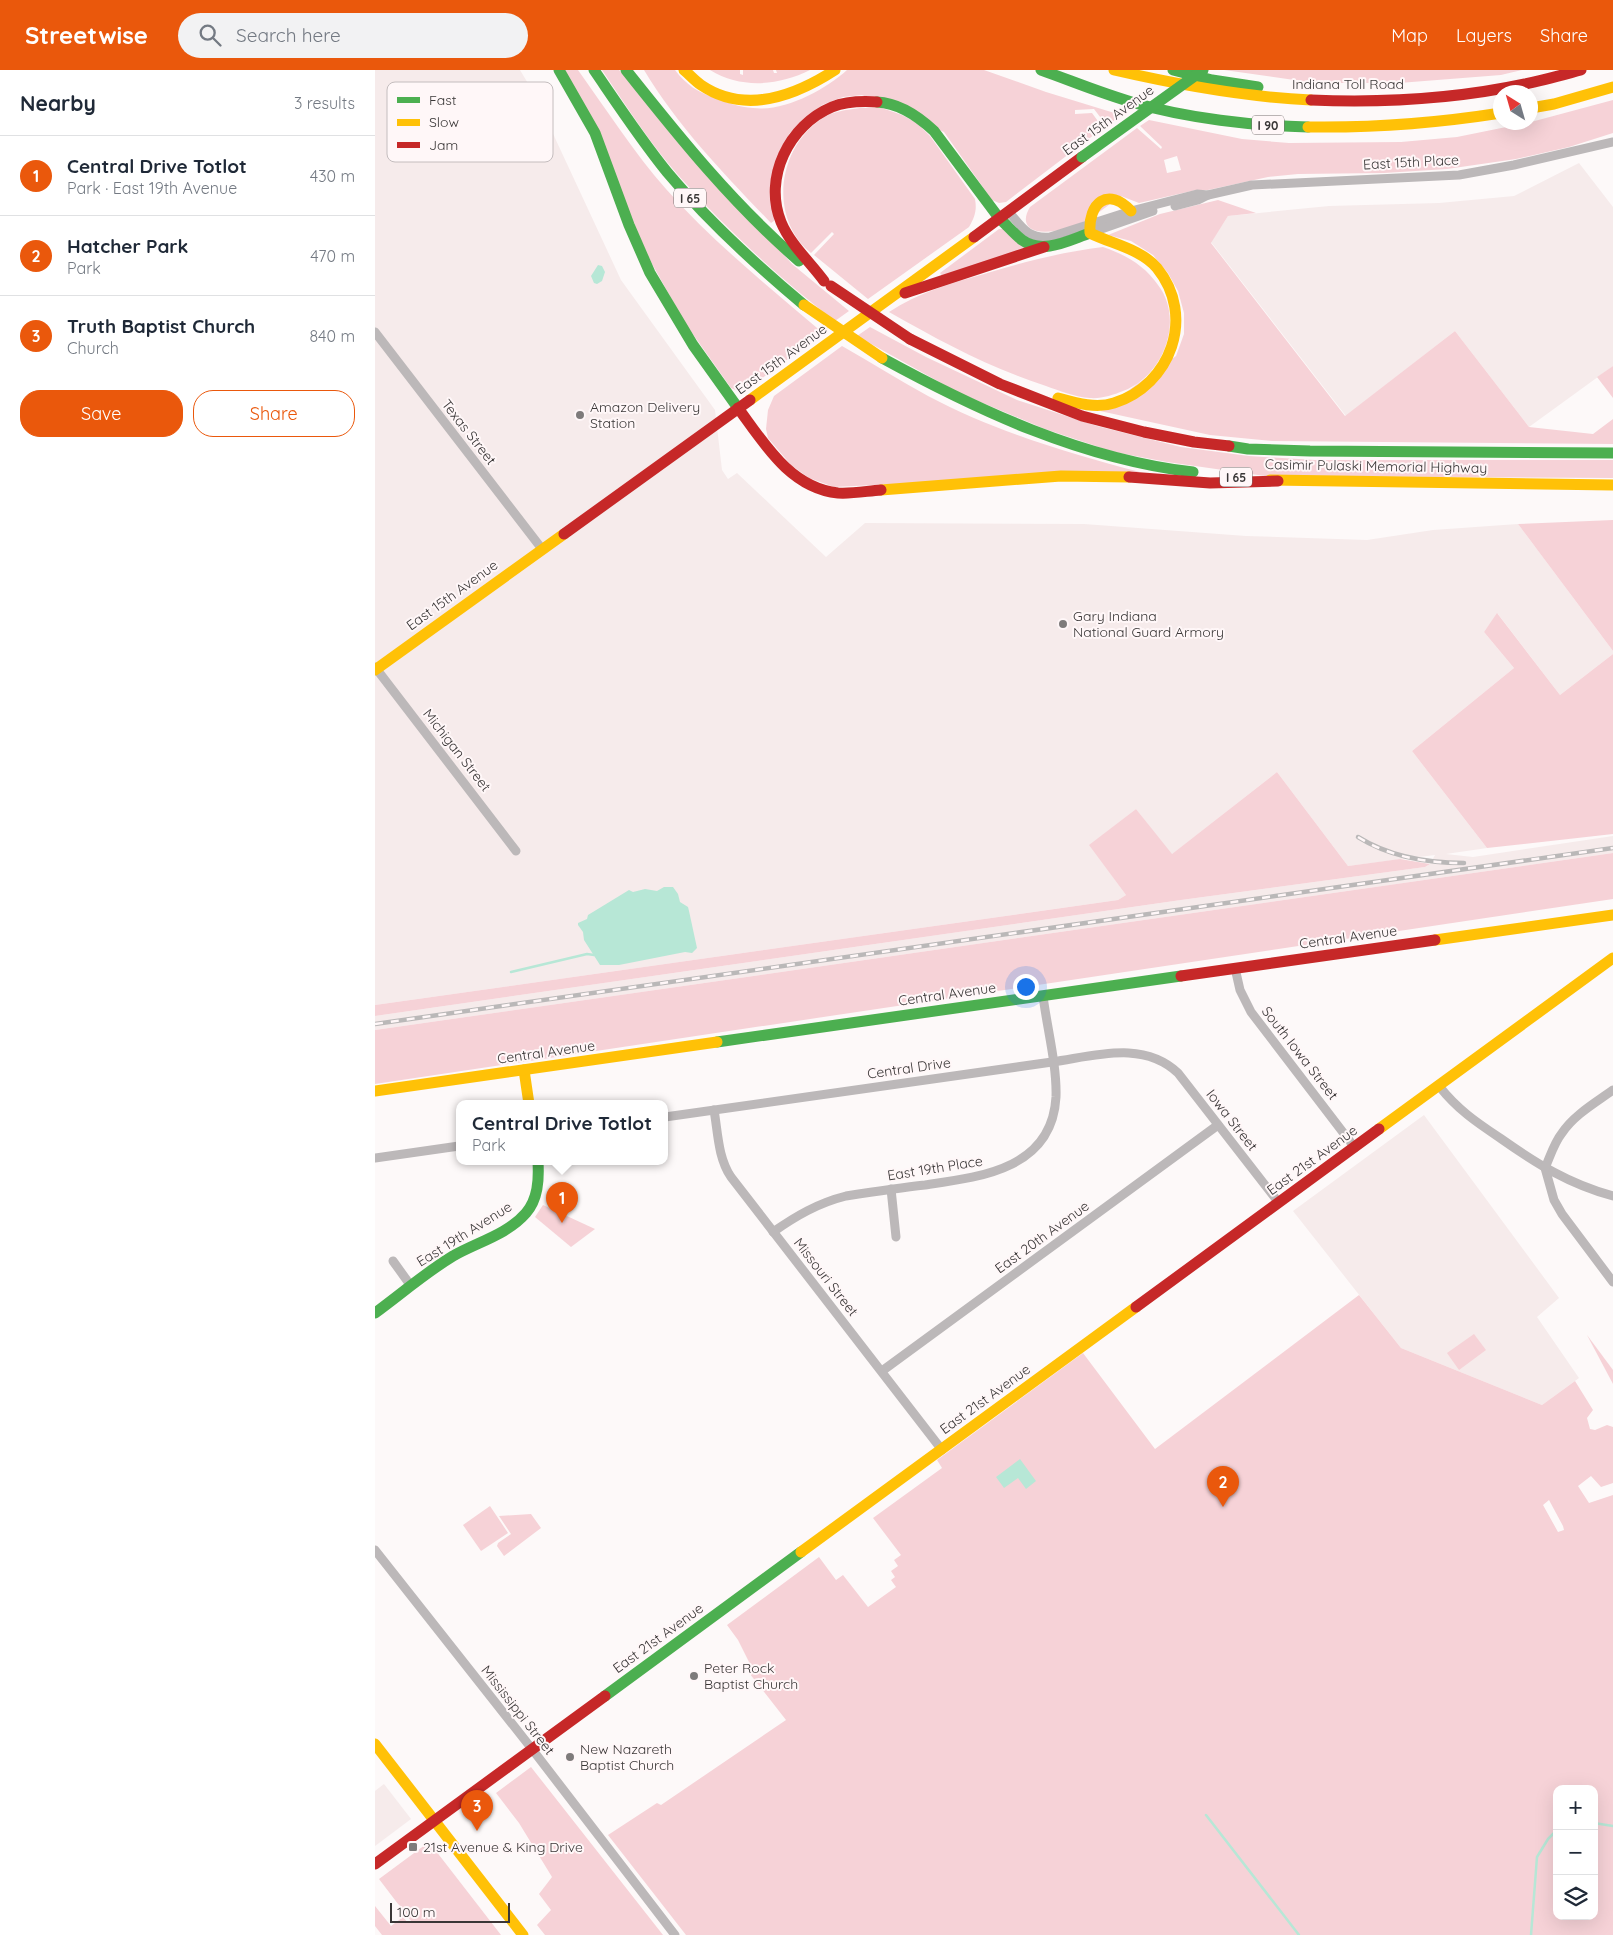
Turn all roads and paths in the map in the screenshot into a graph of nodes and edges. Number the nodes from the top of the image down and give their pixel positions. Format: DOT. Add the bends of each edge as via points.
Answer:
graph roads {
  1 [pos="559,70"];
  2 [pos="626,70"];
  3 [pos="684,70"];
  4 [pos="694,70"];
  5 [pos="822,70"];
  6 [pos="835,70"];
  7 [pos="1041,70"];
  8 [pos="1114,70"];
  9 [pos="1173,70"];
  10 [pos="1203,70"];
  11 [pos="1581,70"];
  12 [pos="594,71"];
  13 [pos="1613,87"];
  14 [pos="1302,101"];
  15 [pos="1538,107"];
  16 [pos="1493,114"];
  17 [pos="1613,142"];
  18 [pos="1208,195"];
  19 [pos="1131,211"];
  20 [pos="1003,214"];
  21 [pos="1089,229"];
  22 [pos="1044,248"];
  23 [pos="828,284"];
  24 [pos="891,299"];
  25 [pos="375,332"];
  26 [pos="1000,384"];
  27 [pos="739,408"];
  28 [pos="1613,453"];
  29 [pos="1279,481"];
  30 [pos="1613,485"];
  31 [pos="542,549"];
  32 [pos="376,669"];
  33 [pos="516,850"];
  34 [pos="1613,915"];
  35 [pos="1613,958"];
  36 [pos="1235,968"];
  37 [pos="1043,996"];
  38 [pos="1157,1058"];
  39 [pos="1052,1062"];
  40 [pos="524,1070"];
  41 [pos="1439,1086"];
  42 [pos="1613,1090"];
  43 [pos="375,1091"];
  44 [pos="528,1100"];
  45 [pos="714,1110"];
  46 [pos="668,1117"];
  47 [pos="1218,1125"];
  48 [pos="456,1146"];
  49 [pos="1355,1148"];
  50 [pos="375,1158"];
  51 [pos="538,1165"];
  52 [pos="1545,1168"];
  53 [pos="891,1189"];
  54 [pos="1613,1196"];
  55 [pos="1279,1203"];
  56 [pos="773,1232"];
  57 [pos="896,1237"];
  58 [pos="393,1261"];
  59 [pos="1613,1282"];
  60 [pos="411,1286"];
  61 [pos="375,1313"];
  62 [pos="882,1371"];
  63 [pos="942,1450"];
  64 [pos="375,1550"];
  65 [pos="379,1562"];
  66 [pos="375,1744"];
  67 [pos="532,1749"];
  68 [pos="434,1821"];
  69 [pos="375,1864"];
  70 [pos="523,1935"];
  71 [pos="675,1935"];
  1 -- 27 [label="main road" via="599,143 650,274 694,345"];
  2 -- 23 [label="main road, Casimir Pulaski Memorial Highway / I 65" via="732,199"];
  3 -- 6 [label="main road" via="707,90 724,98 742,101 763,101 792,95"];
  4 -- 5 [label="main road" via="728,91 764,93 800,83"];
  7 -- 16 [label="main road, I 90" via="1135,103 1207,118 1266,124 1330,129 1392,127"];
  8 -- 14 [label="main road, Indiana Toll Road / I 90" via="1223,94"];
  9 -- 14 [label="main road" via="1267,89"];
  10 -- 20 [label="main road, East 15th Avenue, bridge"];
  11 -- 14 [label="main road, Indiana Toll Road / I 90" via="1513,86 1453,95 1379,101"];
  12 -- 29 [label="main road, Casimir Pulaski Memorial Highway / I 65, bridge" via="679,186 724,234 804,305 882,358 983,411 1058,440 1177,470"];
  13 -- 15 [label="main road"];
  17 -- 18 [label="street, East 15th Place" via="1514,166 1459,175 1252,185"];
  18 -- 19 [label="street, East 15th Place" via="1197,194"];
  18 -- 21 [label="street, East 15th Place"];
  19 -- 21 [label="street, East 15th Place"];
  19 -- 21 [label="main road" via="1122,202 1110,198 1104,200 1093,207 1088,218"];
  20 -- 21 [label="street, East 15th Place" via="1032,236 1040,238"];
  20 -- 22 [label="main road" via="1022,240"];
  20 -- 23 [label="main road" via="987,203 937,133 911,112 877,100 843,102 826,109 799,130 781,159 777,178 776,198 783,227"];
  20 -- 24 [label="main road, East 15th Avenue"];
  21 -- 22 [label="main road, East 15th Place"];
  21 -- 26 [label="main road" via="1104,240 1139,254 1156,267 1166,282 1173,299 1177,334 1171,353 1160,372 1145,387 1114,403 1075,402"];
  22 -- 24 [label="main road, East 15th Place"];
  23 -- 26 [label="main road, Casimir Pulaski Memorial Highway / I 65, bridge" via="910,339"];
  24 -- 27 [label="main road, East 15th Avenue"];
  25 -- 31 [label="street, Texas Street"];
  26 -- 28 [label="main road, Casimir Pulaski Memorial Highway / I 65" via="1091,418 1144,432 1248,449"];
  27 -- 29 [label="main road" via="788,472 820,490 839,493 1061,476 1210,483"];
  27 -- 31 [label="main road, East 15th Avenue"];
  29 -- 30 [label="main road, Casimir Pulaski Memorial Highway / I 65"];
  31 -- 32 [label="main road, East 15th Avenue"];
  32 -- 33 [label="street, Michigan Street"];
  34 -- 36 [label="main road, Central Avenue"];
  35 -- 41 [label="main road, East 21st Avenue"];
  36 -- 37 [label="main road, Central Avenue"];
  36 -- 49 [label="street, South Iowa Street" via="1240,990 1251,1012"];
  37 -- 39 [label="street, East 19th Place"];
  37 -- 40 [label="main road, Central Avenue"];
  38 -- 39 [label="street, Central Drive" via="1125,1052"];
  38 -- 47 [label="street, Iowa Street" via="1178,1073"];
  39 -- 45 [label="street, Central Drive"];
  39 -- 53 [label="street, East 19th Place" via="1056,1088 1052,1117 1043,1137 1027,1154 1005,1168 978,1177"];
  40 -- 43 [label="main road, Central Avenue"];
  40 -- 44 [label="main road"];
  41 -- 49 [label="main road, East 21st Avenue"];
  41 -- 52 [label="street" via="1466,1114"];
  42 -- 52 [label="street" via="1564,1129"];
  45 -- 46 [label="street, Central Drive"];
  45 -- 56 [label="street, Missouri Street" via="726,1169"];
  47 -- 55 [label="street, Iowa Street"];
  47 -- 62 [label="street, East 20th Avenue"];
  48 -- 50 [label="street"];
  49 -- 55 [label="main road, East 21st Avenue"];
  51 -- 60 [label="main road, East 19th Avenue" via="536,1193 521,1218 455,1255"];
  52 -- 54 [label="street" via="1571,1182"];
  52 -- 59 [label="street" via="1554,1200 1562,1214"];
  53 -- 56 [label="street, East 19th Place" via="828,1201 808,1209"];
  53 -- 57 [label="street"];
  55 -- 63 [label="main road, East 21st Avenue"];
  56 -- 62 [label="street, Missouri Street"];
  58 -- 60 [label="street"];
  60 -- 61 [label="main road, East 19th Avenue"];
  62 -- 63 [label="street, Missouri Street"];
  63 -- 67 [label="main road, East 21st Avenue"];
  64 -- 65 [label="street, Mississippi Street"];
  65 -- 67 [label="street, Mississippi Street"];
  66 -- 68 [label="main road"];
  67 -- 68 [label="main road, East 21st Avenue"];
  67 -- 71 [label="street, Mississippi Street"];
  68 -- 69 [label="main road, East 21st Avenue"];
  68 -- 70 [label="main road"];
}
